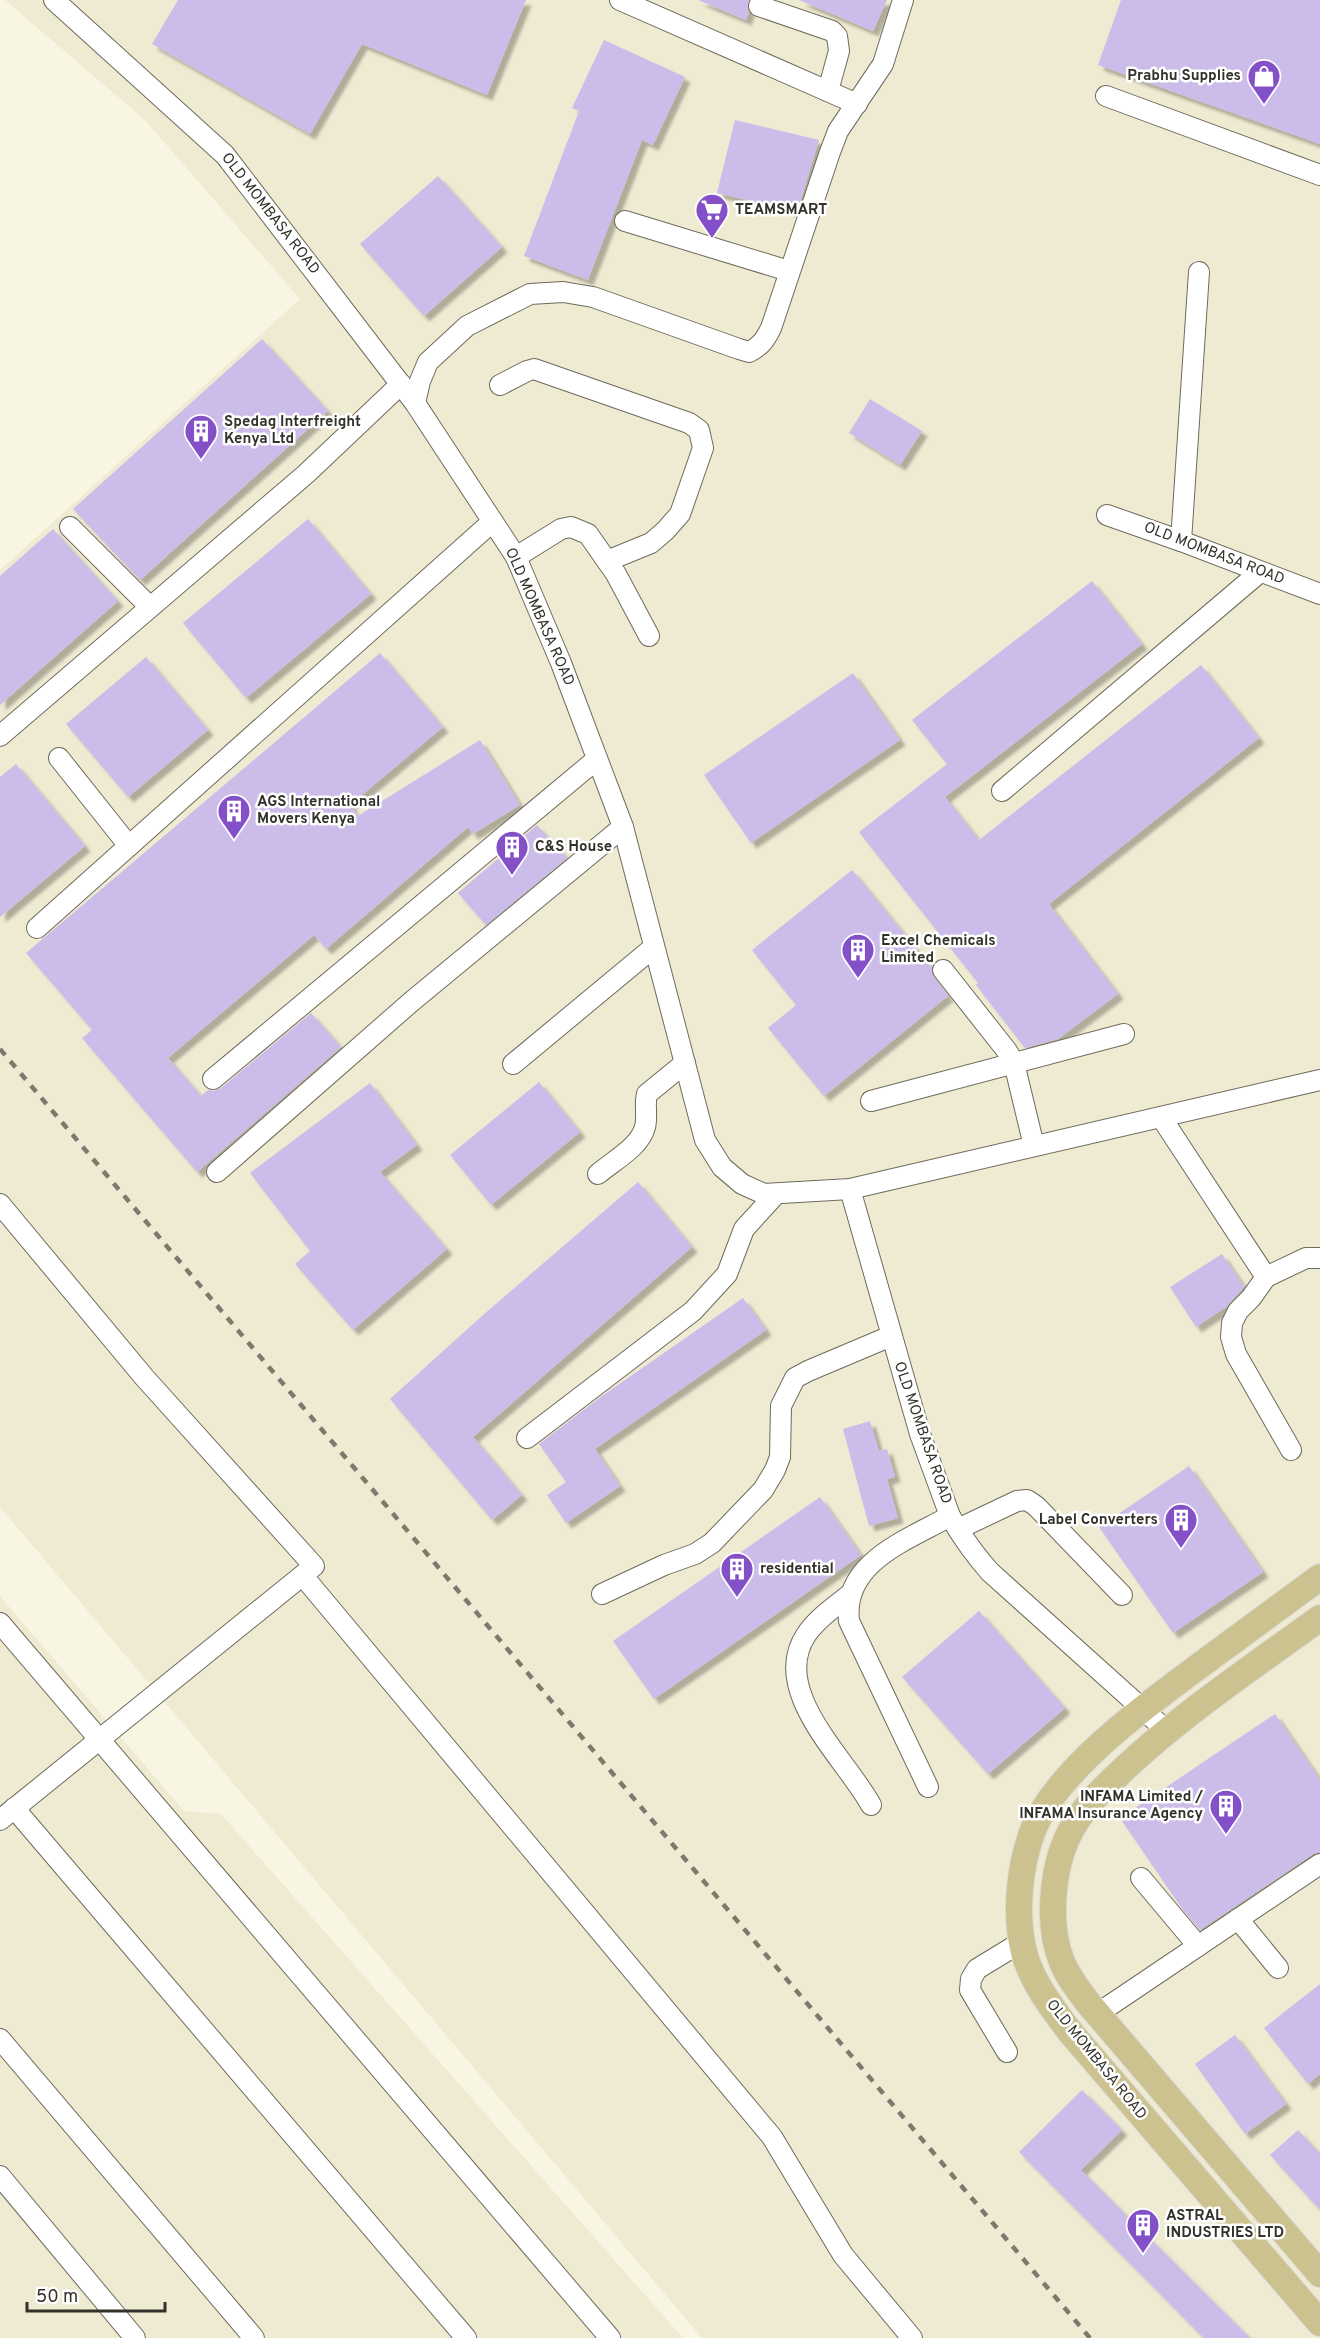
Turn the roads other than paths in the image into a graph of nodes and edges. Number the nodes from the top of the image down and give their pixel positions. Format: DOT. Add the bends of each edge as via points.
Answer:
graph roads {
  1 [pos="54,0"];
  2 [pos="621,0"];
  3 [pos="903,0"];
  4 [pos="759,6"];
  5 [pos="828,92"];
  6 [pos="1106,96"];
  7 [pos="857,104"];
  8 [pos="1320,175"];
  9 [pos="625,221"];
  10 [pos="789,271"];
  11 [pos="1198,272"];
  12 [pos="401,384"];
  13 [pos="500,385"];
  14 [pos="416,403"];
  15 [pos="1107,515"];
  16 [pos="492,522"];
  17 [pos="70,527"];
  18 [pos="1182,541"];
  19 [pos="516,557"];
  20 [pos="607,561"];
  21 [pos="1260,572"];
  22 [pos="1320,594"];
  23 [pos="150,607"];
  24 [pos="650,636"];
  25 [pos="0,736"];
  26 [pos="59,758"];
  27 [pos="597,759"];
  28 [pos="1002,791"];
  29 [pos="622,827"];
  30 [pos="129,846"];
  31 [pos="38,928"];
  32 [pos="654,946"];
  33 [pos="943,970"];
  34 [pos="1124,1034"];
  35 [pos="685,1063"];
  36 [pos="1014,1063"];
  37 [pos="513,1064"];
  38 [pos="213,1079"];
  39 [pos="1320,1080"];
  40 [pos="871,1101"];
  41 [pos="1161,1117"];
  42 [pos="1034,1146"];
  43 [pos="217,1172"];
  44 [pos="598,1174"];
  45 [pos="850,1190"];
  46 [pos="775,1195"];
  47 [pos="0,1204"];
  48 [pos="1320,1258"];
  49 [pos="1266,1277"];
  50 [pos="891,1336"];
  51 [pos="527,1438"];
  52 [pos="1291,1450"];
  53 [pos="954,1522"];
  54 [pos="303,1576"];
  55 [pos="1320,1577"];
  56 [pos="602,1594"];
  57 [pos="850,1594"];
  58 [pos="1122,1595"];
  59 [pos="1320,1618"];
  60 [pos="0,1623"];
  61 [pos="1141,1710"];
  62 [pos="1167,1731"];
  63 [pos="99,1740"];
  64 [pos="928,1787"];
  65 [pos="871,1805"];
  66 [pos="7,1814"];
  67 [pos="1320,1864"];
  68 [pos="1141,1878"];
  69 [pos="1239,1919"];
  70 [pos="1023,1941"];
  71 [pos="1198,1947"];
  72 [pos="1278,1968"];
  73 [pos="1097,2014"];
  74 [pos="0,2039"];
  75 [pos="1007,2052"];
  76 [pos="0,2176"];
  77 [pos="1320,2274"];
  78 [pos="1316,2310"];
  79 [pos="135,2338"];
  80 [pos="254,2338"];
  81 [pos="466,2338"];
  82 [pos="610,2338"];
  83 [pos="912,2338"];
  1 -- 12 [label="lane, OLD MOMBASA ROAD" via="225,155"];
  2 -- 5 [label="lane"];
  3 -- 7 [label="lane" via="883,64"];
  4 -- 5 [label="lane" via="837,36 839,51"];
  5 -- 7 [label="lane"];
  6 -- 8 [label="lane"];
  7 -- 10 [label="lane" via="838,131"];
  9 -- 10 [label="lane"];
  10 -- 14 [label="lane" via="765,341 749,352 593,297 563,292 530,294 467,326 428,362"];
  11 -- 18 [label="lane"];
  12 -- 14 [label="lane, OLD MOMBASA ROAD"];
  12 -- 23 [label="lane" via="306,474"];
  13 -- 20 [label="lane" via="534,369 689,423 699,430 703,448 680,514 651,543"];
  14 -- 16 [label="lane, OLD MOMBASA ROAD"];
  15 -- 18 [label="lane, OLD MOMBASA ROAD"];
  16 -- 19 [label="lane, OLD MOMBASA ROAD"];
  16 -- 30 [label="lane"];
  17 -- 23 [label="lane"];
  18 -- 21 [label="lane, OLD MOMBASA ROAD"];
  19 -- 20 [label="lane" via="561,529 571,527 588,534"];
  19 -- 27 [label="lane, OLD MOMBASA ROAD"];
  20 -- 24 [label="lane"];
  21 -- 22 [label="lane, OLD MOMBASA ROAD"];
  21 -- 28 [label="lane"];
  23 -- 25 [label="lane"];
  26 -- 30 [label="lane"];
  27 -- 29 [label="lane, OLD MOMBASA ROAD"];
  27 -- 38 [label="lane"];
  29 -- 32 [label="lane, OLD MOMBASA ROAD"];
  29 -- 43 [label="lane" via="411,1002"];
  30 -- 31 [label="lane"];
  32 -- 35 [label="lane, OLD MOMBASA ROAD"];
  32 -- 37 [label="lane"];
  33 -- 36 [label="lane"];
  34 -- 36 [label="lane"];
  35 -- 44 [label="lane" via="647,1094 646,1126 641,1138"];
  35 -- 46 [label="lane, OLD MOMBASA ROAD" via="705,1140 722,1167 742,1184"];
  36 -- 40 [label="lane"];
  36 -- 42 [label="lane"];
  39 -- 41 [label="lane, OLD MOMBASA ROAD"];
  41 -- 42 [label="lane, OLD MOMBASA ROAD"];
  41 -- 49 [label="lane"];
  42 -- 45 [label="lane, OLD MOMBASA ROAD"];
  45 -- 46 [label="lane, OLD MOMBASA ROAD"];
  45 -- 50 [label="lane, OLD MOMBASA ROAD"];
  46 -- 51 [label="lane" via="744,1229 727,1274 693,1311"];
  47 -- 54 [label="lane" via="144,1377 314,1566"];
  48 -- 49 [label="lane" via="1306,1258"];
  49 -- 52 [label="lane" via="1238,1311 1231,1336 1236,1354"];
  50 -- 53 [label="lane, OLD MOMBASA ROAD" via="920,1434"];
  50 -- 56 [label="lane" via="795,1378 781,1406 780,1457 775,1470 763,1490 712,1543"];
  53 -- 57 [label="lane" via="881,1556 864,1569"];
  53 -- 58 [label="lane" via="1027,1500"];
  53 -- 61 [label="lane, OLD MOMBASA ROAD" via="971,1551 990,1572"];
  54 -- 63 [label="lane"];
  54 -- 83 [label="lane" via="772,2137 843,2255"];
  55 -- 61 [label="main road, OLD MOMBASA ROAD"];
  57 -- 64 [label="lane" via="849,1621"];
  57 -- 65 [label="lane" via="807,1632 797,1660 797,1682 819,1730"];
  59 -- 62 [label="main road, OLD MOMBASA ROAD"];
  60 -- 63 [label="lane"];
  61 -- 62 [label="lane, OLD MOMBASA ROAD"];
  61 -- 70 [label="main road, OLD MOMBASA ROAD" via="1070,1776 1044,1810 1034,1830 1021,1883"];
  62 -- 73 [label="main road, OLD MOMBASA ROAD" via="1082,1813 1069,1833 1057,1872 1053,1904 1062,1962"];
  63 -- 66 [label="lane"];
  63 -- 82 [label="lane"];
  66 -- 81 [label="lane"];
  67 -- 69 [label="lane"];
  68 -- 71 [label="lane"];
  69 -- 71 [label="lane"];
  69 -- 72 [label="lane"];
  70 -- 75 [label="lane" via="977,1969 971,1979 970,1990"];
  70 -- 78 [label="main road, OLD MOMBASA ROAD" via="1041,1990 1071,2033"];
  71 -- 73 [label="lane"];
  73 -- 77 [label="main road, OLD MOMBASA ROAD"];
  74 -- 80 [label="lane"];
  76 -- 79 [label="lane"];
}
